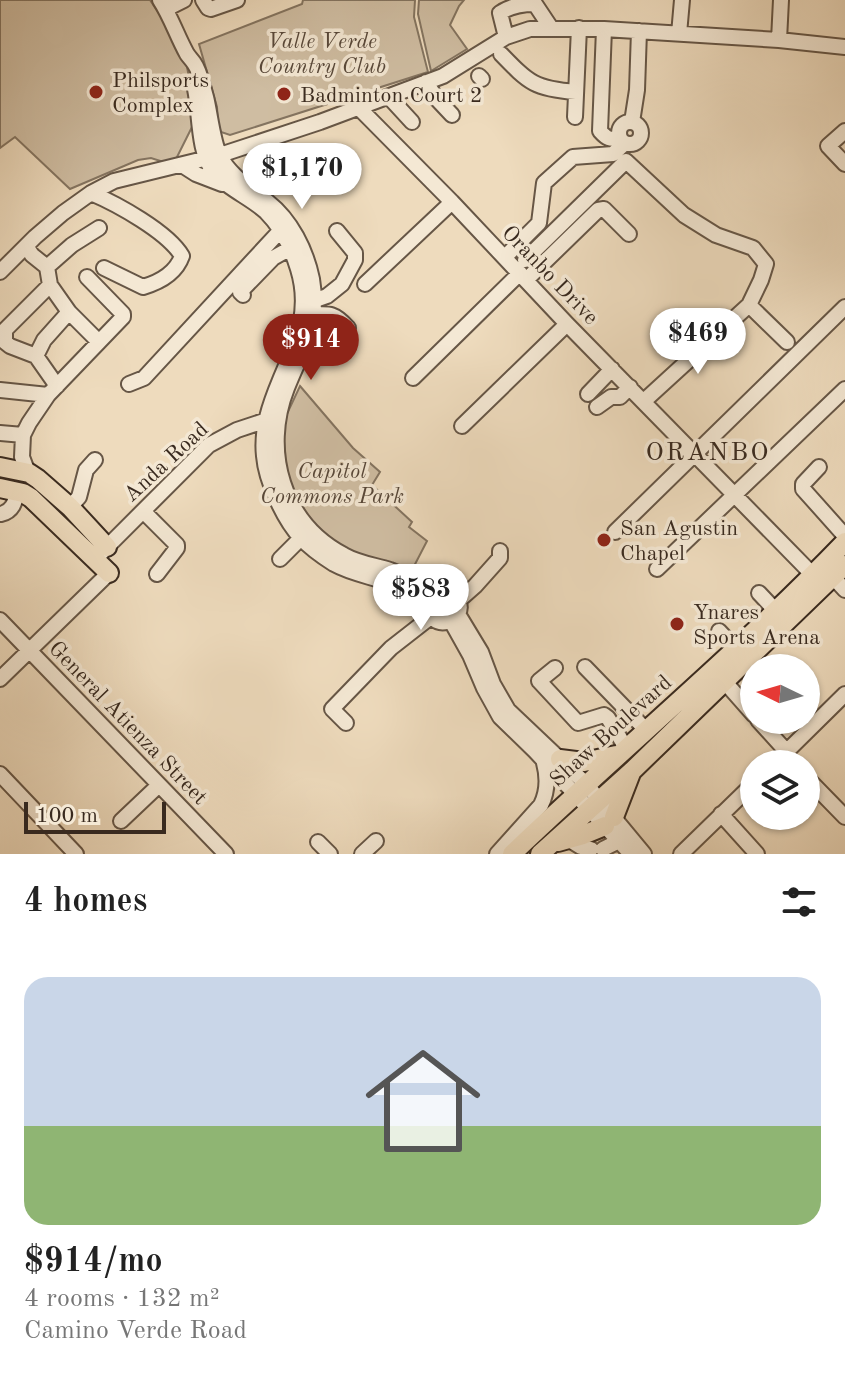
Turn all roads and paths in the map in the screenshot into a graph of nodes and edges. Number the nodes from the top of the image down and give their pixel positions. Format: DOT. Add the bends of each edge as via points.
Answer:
graph roads {
  1 [pos="184,0"];
  2 [pos="203,0"];
  3 [pos="237,0"];
  4 [pos="682,0"];
  5 [pos="781,0"];
  6 [pos="163,4"];
  7 [pos="551,28"];
  8 [pos="579,28"];
  9 [pos="604,29"];
  10 [pos="639,31"];
  11 [pos="679,34"];
  12 [pos="506,37"];
  13 [pos="735,37"];
  14 [pos="779,40"];
  15 [pos="845,47"];
  16 [pos="734,53"];
  17 [pos="501,54"];
  18 [pos="426,82"];
  19 [pos="576,92"];
  20 [pos="389,97"];
  21 [pos="359,108"];
  22 [pos="452,115"];
  23 [pos="575,117"];
  24 [pos="412,122"];
  25 [pos="845,131"];
  26 [pos="623,140"];
  27 [pos="213,157"];
  28 [pos="845,164"];
  29 [pos="182,165"];
  30 [pos="229,187"];
  31 [pos="91,193"];
  32 [pos="452,202"];
  33 [pos="99,228"];
  34 [pos="280,231"];
  35 [pos="337,231"];
  36 [pos="629,234"];
  37 [pos="26,246"];
  38 [pos="294,246"];
  39 [pos="505,257"];
  40 [pos="47,267"];
  41 [pos="104,268"];
  42 [pos="524,271"];
  43 [pos="0,272"];
  44 [pos="87,277"];
  45 [pos="365,284"];
  46 [pos="50,285"];
  47 [pos="243,295"];
  48 [pos="749,305"];
  49 [pos="845,307"];
  50 [pos="308,309"];
  51 [pos="69,312"];
  52 [pos="567,324"];
  53 [pos="348,328"];
  54 [pos="308,339"];
  55 [pos="99,342"];
  56 [pos="787,342"];
  57 [pos="36,356"];
  58 [pos="327,357"];
  59 [pos="612,369"];
  60 [pos="413,378"];
  61 [pos="129,384"];
  62 [pos="630,387"];
  63 [pos="845,389"];
  64 [pos="0,390"];
  65 [pos="52,391"];
  66 [pos="588,394"];
  67 [pos="644,401"];
  68 [pos="597,407"];
  69 [pos="272,419"];
  70 [pos="462,426"];
  71 [pos="0,433"];
  72 [pos="23,435"];
  73 [pos="694,454"];
  74 [pos="95,460"];
  75 [pos="0,467"];
  76 [pos="819,467"];
  77 [pos="37,474"];
  78 [pos="9,490"];
  79 [pos="734,495"];
  80 [pos="70,507"];
  81 [pos="143,511"];
  82 [pos="1,514"];
  83 [pos="615,532"];
  84 [pos="305,534"];
  85 [pos="845,539"];
  86 [pos="500,551"];
  87 [pos="101,553"];
  88 [pos="280,559"];
  89 [pos="657,569"];
  90 [pos="109,573"];
  91 [pos="157,574"];
  92 [pos="812,574"];
  93 [pos="841,577"];
  94 [pos="759,593"];
  95 [pos="434,604"];
  96 [pos="775,610"];
  97 [pos="456,612"];
  98 [pos="0,620"];
  99 [pos="719,631"];
  100 [pos="735,648"];
  101 [pos="29,650"];
  102 [pos="585,667"];
  103 [pos="555,668"];
  104 [pos="0,679"];
  105 [pos="724,681"];
  106 [pos="844,696"];
  107 [pos="740,699"];
  108 [pos="346,723"];
  109 [pos="646,730"];
  110 [pos="793,750"];
  111 [pos="622,751"];
  112 [pos="551,759"];
  113 [pos="632,771"];
  114 [pos="0,774"];
  115 [pos="159,785"];
  116 [pos="580,789"];
  117 [pos="820,791"];
  118 [pos="740,796"];
  119 [pos="595,804"];
  120 [pos="721,814"];
  121 [pos="554,815"];
  122 [pos="845,817"];
  123 [pos="121,821"];
  124 [pos="609,821"];
  125 [pos="527,822"];
  126 [pos="376,841"];
  127 [pos="619,841"];
  128 [pos="318,842"];
  129 [pos="553,846"];
  130 [pos="76,854"];
  131 [pos="226,854"];
  132 [pos="330,854"];
  133 [pos="362,854"];
  134 [pos="497,854"];
  135 [pos="512,854"];
  136 [pos="631,854"];
  137 [pos="644,854"];
  138 [pos="681,854"];
  139 [pos="757,854"];
  1 -- 6 [label="street"];
  2 -- 3 [label="street" via="211,9"];
  4 -- 11 [label="street"];
  5 -- 14 [label="street"];
  6 -- 27 [label="street" via="196,64"];
  7 -- 8 [label="street"];
  7 -- 12 [label="street"];
  7 -- 12 [label="street" via="535,4 525,4 500,13"];
  8 -- 9 [label="street"];
  8 -- 19 [label="street"];
  9 -- 10 [label="street"];
  9 -- 26 [label="street" via="600,131 611,140"];
  10 -- 11 [label="street"];
  10 -- 26 [label="street" via="637,90 632,122 621,126"];
  11 -- 13 [label="street"];
  12 -- 18 [label="street"];
  13 -- 14 [label="street"];
  13 -- 16 [label="street"];
  14 -- 15 [label="street"];
  17 -- 19 [label="street" via="523,77 543,88"];
  18 -- 20 [label="street"];
  18 -- 22 [label="street"];
  19 -- 23 [label="street"];
  20 -- 21 [label="street"];
  20 -- 24 [label="street"];
  21 -- 27 [label="street"];
  21 -- 32 [label="street, Oranbo Drive"];
  25 -- 28 [label="street" via="828,146"];
  26 -- 39 [label="street" via="613,154 573,157 544,183 539,223"];
  27 -- 29 [label="street"];
  27 -- 30 [label="street" via="212,170"];
  27 -- 38 [label="street" via="271,204 296,233"];
  29 -- 30 [label="street"];
  29 -- 31 [label="street" via="114,181"];
  30 -- 34 [label="street" via="265,212"];
  31 -- 37 [label="street"];
  31 -- 41 [label="street" via="129,212 182,256 178,267 143,287"];
  32 -- 39 [label="street, Oranbo Drive"];
  32 -- 45 [label="street"];
  33 -- 40 [label="street"];
  34 -- 38 [label="street"];
  34 -- 61 [label="street" via="144,378"];
  35 -- 50 [label="street" via="355,260 342,284"];
  36 -- 42 [label="street" via="604,209 598,210"];
  37 -- 40 [label="street"];
  37 -- 43 [label="street"];
  38 -- 47 [label="street" via="273,258 240,292"];
  38 -- 50 [label="street"];
  39 -- 42 [label="street, Oranbo Drive"];
  40 -- 46 [label="street"];
  42 -- 48 [label="street" via="626,161 684,215 716,235 753,248 766,264"];
  42 -- 52 [label="street, Oranbo Drive"];
  42 -- 60 [label="street"];
  44 -- 55 [label="street" via="123,314"];
  46 -- 51 [label="street"];
  46 -- 57 [label="street" via="5,330 5,342"];
  48 -- 56 [label="street"];
  48 -- 67 [label="street"];
  49 -- 73 [label="street"];
  50 -- 53 [label="street" via="338,317"];
  50 -- 54 [label="street"];
  50 -- 69 [label="street" via="268,409"];
  51 -- 55 [label="street"];
  51 -- 57 [label="street"];
  52 -- 59 [label="street, Oranbo Drive" via="587,337"];
  52 -- 70 [label="street"];
  54 -- 58 [label="street"];
  54 -- 69 [label="street"];
  55 -- 65 [label="street"];
  57 -- 65 [label="street"];
  59 -- 62 [label="street, Oranbo Drive"];
  59 -- 66 [label="street"];
  62 -- 67 [label="street, Oranbo Drive"];
  62 -- 68 [label="street"];
  63 -- 79 [label="street"];
  64 -- 65 [label="street"];
  65 -- 72 [label="street"];
  67 -- 73 [label="street, Oranbo Drive"];
  69 -- 81 [label="street, Anda Road" via="209,445 189,471"];
  69 -- 84 [label="street" via="282,482"];
  71 -- 72 [label="street"];
  72 -- 77 [label="street" via="22,457"];
  73 -- 79 [label="street, Oranbo Drive"];
  73 -- 83 [label="street"];
  74 -- 80 [label="street"];
  75 -- 77 [label="main road"];
  76 -- 85 [label="street" via="803,489"];
  77 -- 80 [label="main road"];
  78 -- 82 [label="street" via="14,505"];
  78 -- 87 [label="main road" via="31,498"];
  79 -- 89 [label="street"];
  79 -- 92 [label="street, Oranbo Drive"];
  80 -- 87 [label="main road"];
  81 -- 87 [label="street, Anda Road"];
  81 -- 91 [label="street" via="177,545"];
  84 -- 88 [label="street"];
  84 -- 95 [label="street" via="356,561 392,571"];
  85 -- 92 [label="main road, Shaw Boulevard"];
  86 -- 97 [label="street" via="500,558"];
  87 -- 90 [label="main road"];
  90 -- 101 [label="street"];
  92 -- 96 [label="main road, Shaw Boulevard"];
  93 -- 105 [label="main road, Shaw Boulevard"];
  94 -- 96 [label="street"];
  95 -- 97 [label="street" via="440,622"];
  95 -- 97 [label="street" via="448,593"];
  95 -- 108 [label="street" via="382,649 332,709"];
  96 -- 100 [label="main road, Shaw Boulevard"];
  97 -- 112 [label="street" via="481,652 502,702"];
  98 -- 101 [label="street, General Atienza Street"];
  99 -- 100 [label="street"];
  100 -- 109 [label="main road, Shaw Boulevard"];
  101 -- 104 [label="street"];
  101 -- 115 [label="street, General Atienza Street"];
  102 -- 109 [label="street"];
  103 -- 111 [label="street" via="539,681 578,723 608,718"];
  105 -- 107 [label="street"];
  105 -- 113 [label="main road, Shaw Boulevard"];
  106 -- 110 [label="street"];
  109 -- 111 [label="main road, Shaw Boulevard"];
  111 -- 112 [label="main road" via="584,762"];
  111 -- 116 [label="main road, Shaw Boulevard"];
  112 -- 116 [label="street"];
  112 -- 125 [label="street" via="545,798"];
  113 -- 119 [label="main road, Shaw Boulevard"];
  113 -- 124 [label="main road"];
  114 -- 130 [label="street"];
  115 -- 123 [label="street"];
  115 -- 131 [label="street, General Atienza Street"];
  116 -- 119 [label="street"];
  116 -- 121 [label="main road, Shaw Boulevard"];
  117 -- 122 [label="street"];
  118 -- 120 [label="street"];
  119 -- 124 [label="street"];
  119 -- 129 [label="main road, Shaw Boulevard"];
  120 -- 138 [label="street"];
  120 -- 139 [label="street"];
  121 -- 125 [label="main road"];
  121 -- 135 [label="main road, Shaw Boulevard"];
  124 -- 127 [label="street"];
  124 -- 129 [label="main road"];
  124 -- 137 [label="street"];
  125 -- 134 [label="street"];
  126 -- 133 [label="street"];
  127 -- 129 [label="street" via="597,849"];
  127 -- 136 [label="street"];
  128 -- 132 [label="street"];
}
